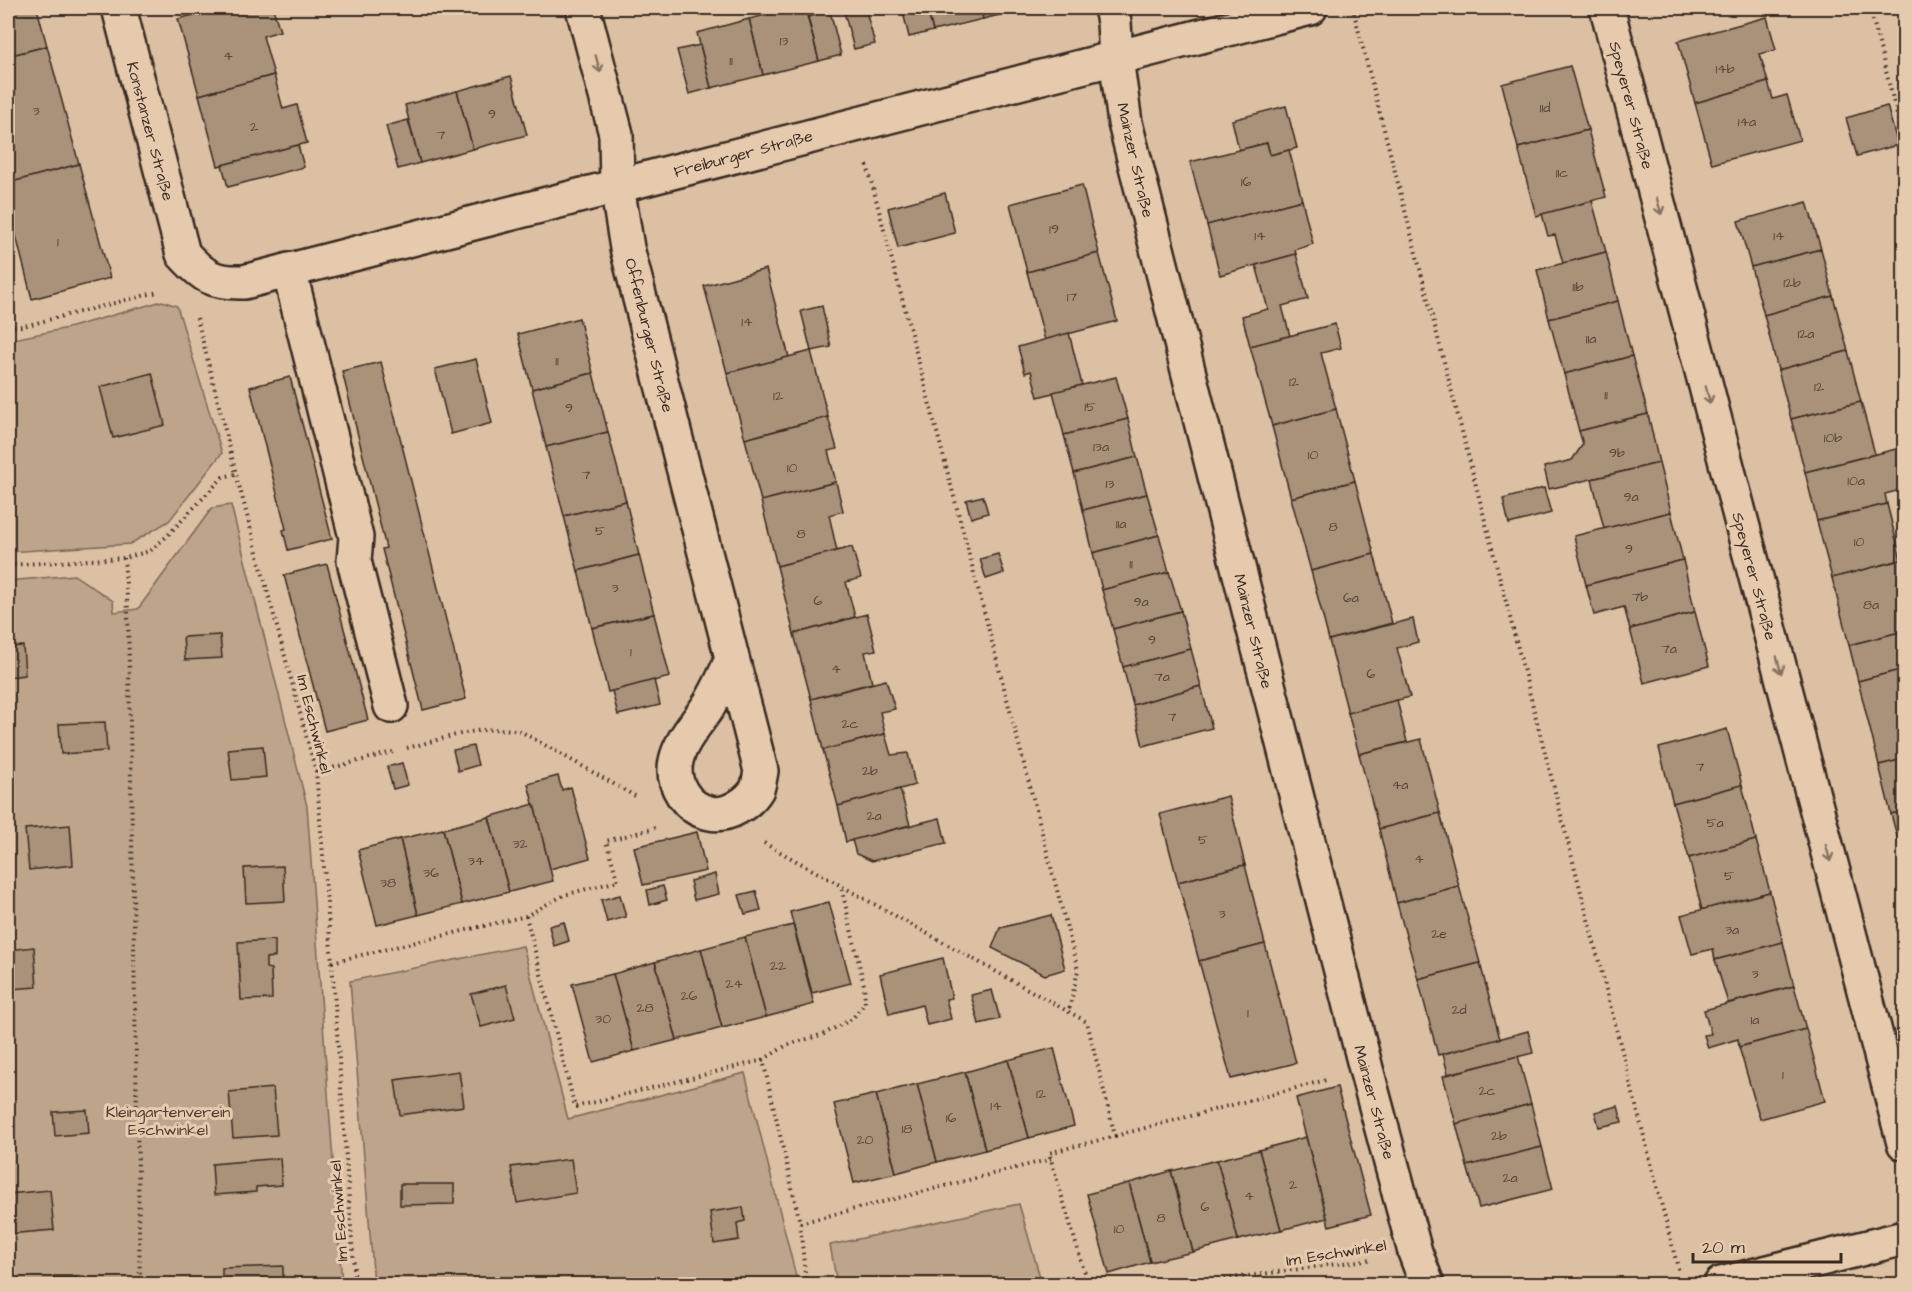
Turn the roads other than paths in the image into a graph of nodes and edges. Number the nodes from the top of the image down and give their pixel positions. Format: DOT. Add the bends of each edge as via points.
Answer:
graph roads {
  1 [pos="119,8"];
  2 [pos="583,8"];
  3 [pos="1110,8"];
  4 [pos="1310,8"];
  5 [pos="1607,8"];
  6 [pos="1116,58"];
  7 [pos="617,186"];
  8 [pos="183,254"];
  9 [pos="289,270"];
  10 [pos="732,659"];
  11 [pos="391,706"];
  12 [pos="1905,1143"];
  13 [pos="1905,1238"];
  14 [pos="1427,1284"];
  15 [pos="1721,1284"];
  1 -- 8 [label="street, Konstanzer Straße"];
  2 -- 7 [label="street, Offenburger Straße, one-way" via="616,134"];
  3 -- 6 [label="street, Mainzer Straße"];
  4 -- 6 [label="street, Freiburger Straße"];
  5 -- 12 [label="street, Speyerer Straße, one-way"];
  6 -- 7 [label="street, Freiburger Straße"];
  6 -- 14 [label="street, Mainzer Straße" via="1125,123 1366,1069"];
  7 -- 9 [label="street, Freiburger Straße"];
  7 -- 10 [label="street, Offenburger Straße" via="627,248"];
  8 -- 9 [label="street, Freiburger Straße" via="200,272 223,282 244,282"];
  9 -- 11 [label="street" via="356,537 354,561"];
  10 -- 10 [label="street, Offenburger Straße" via="761,771 757,788 738,809 712,814 692,805 677,786 674,771 676,759"];
  13 -- 15 [label="street"];
}
